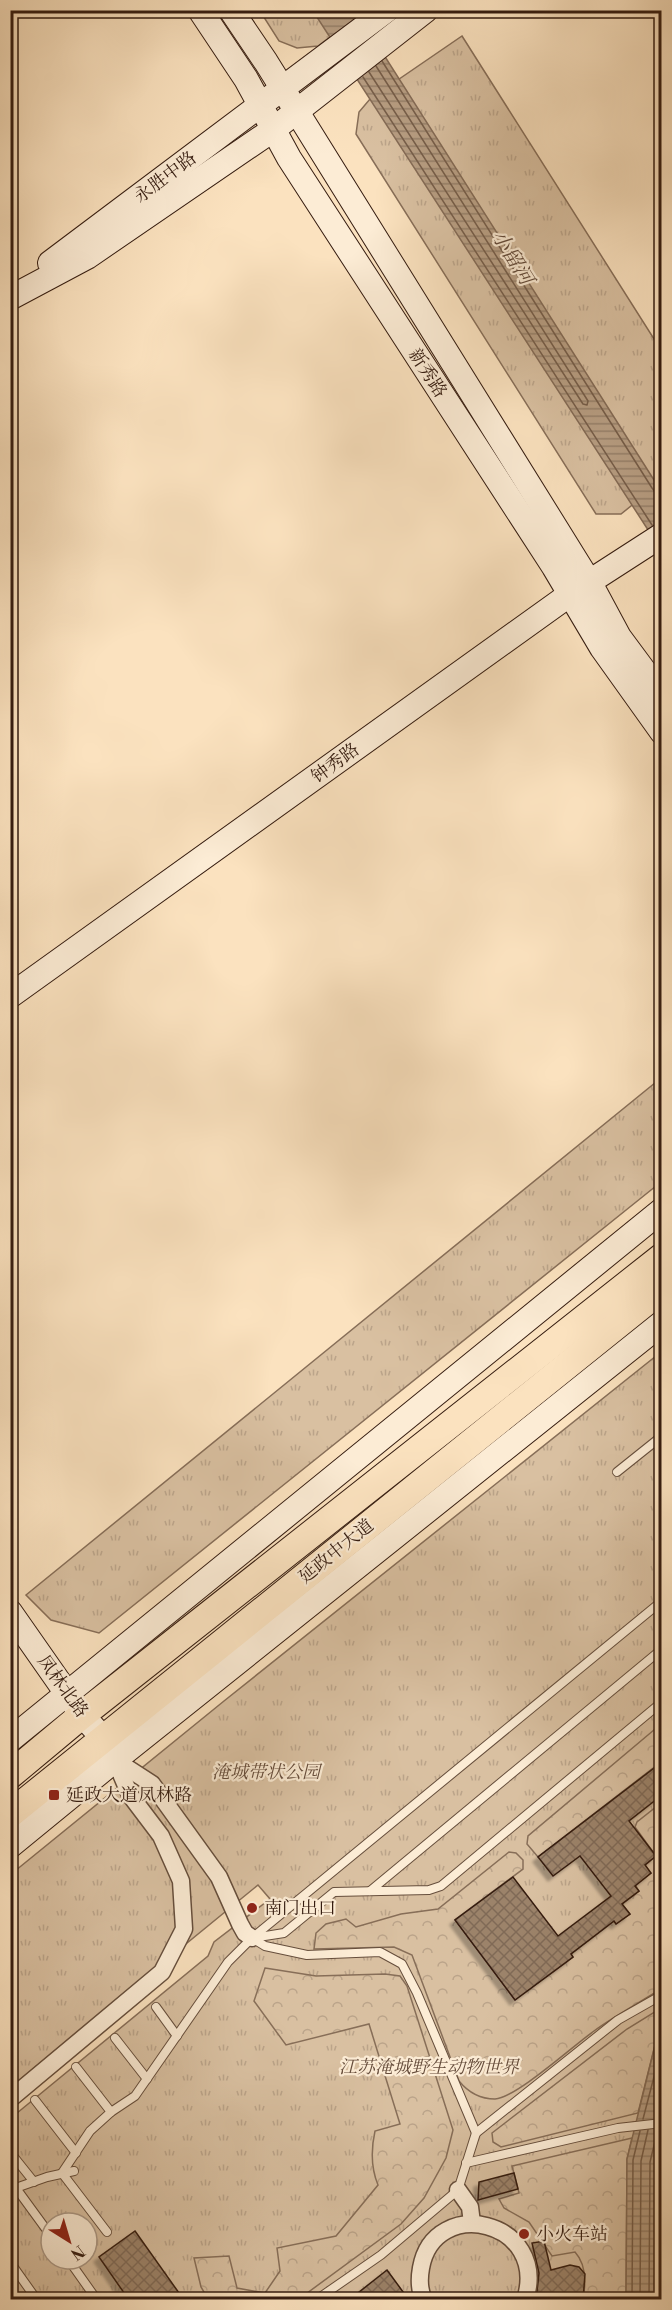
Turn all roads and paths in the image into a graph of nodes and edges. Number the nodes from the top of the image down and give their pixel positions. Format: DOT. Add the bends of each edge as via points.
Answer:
graph roads {
  1 [pos="200,10"];
  2 [pos="231,10"];
  3 [pos="387,10"];
  4 [pos="426,10"];
  5 [pos="283,90"];
  6 [pos="261,104"];
  7 [pos="295,111"];
  8 [pos="274,129"];
  9 [pos="10,292"];
  10 [pos="10,298"];
  11 [pos="662,534"];
  12 [pos="580,589"];
  13 [pos="662,695"];
  14 [pos="662,732"];
  15 [pos="10,996"];
  16 [pos="662,1210"];
  17 [pos="662,1257"];
  18 [pos="662,1289"];
  19 [pos="662,1323"];
  20 [pos="662,1436"];
  21 [pos="616,1472"];
  22 [pos="662,1601"];
  23 [pos="10,1612"];
  24 [pos="662,1649"];
  25 [pos="67,1693"];
  26 [pos="662,1702"];
  27 [pos="82,1715"];
  28 [pos="10,1740"];
  29 [pos="109,1749"];
  30 [pos="10,1775"];
  31 [pos="10,1814"];
  32 [pos="10,1846"];
  33 [pos="370,1891"];
  34 [pos="252,1938"];
  35 [pos="662,1995"];
  36 [pos="156,2007"];
  37 [pos="177,2036"];
  38 [pos="115,2038"];
  39 [pos="76,2067"];
  40 [pos="147,2079"];
  41 [pos="10,2099"];
  42 [pos="35,2100"];
  43 [pos="111,2112"];
  44 [pos="662,2123"];
  45 [pos="476,2133"];
  46 [pos="10,2152"];
  47 [pos="75,2153"];
  48 [pos="466,2163"];
  49 [pos="74,2171"];
  50 [pos="62,2174"];
  51 [pos="33,2182"];
  52 [pos="13,2189"];
  53 [pos="458,2190"];
  54 [pos="39,2221"];
  55 [pos="472,2223"];
  56 [pos="107,2232"];
  57 [pos="10,2262"];
  58 [pos="76,2271"];
  59 [pos="38,2300"];
  60 [pos="97,2300"];
  61 [pos="316,2300"];
  62 [pos="424,2300"];
  63 [pos="525,2300"];
  1 -- 6 [label="street, 新秀路"];
  2 -- 5 [label="street, 新秀路"];
  3 -- 5 [label="street, 永胜中路"];
  4 -- 7 [label="street"];
  5 -- 6 [label="street, 永胜中路"];
  5 -- 7 [label="street, 新秀路"];
  6 -- 8 [label="street, 新秀路"];
  6 -- 9 [label="street, 永胜中路"];
  7 -- 8 [label="street"];
  7 -- 12 [label="street, 新秀路"];
  8 -- 10 [label="street" via="87,257"];
  8 -- 12 [label="street, 新秀路" via="554,567"];
  11 -- 12 [label="street, 钟秀路"];
  12 -- 13 [label="street, 新秀路"];
  12 -- 14 [label="street, 新秀路" via="602,648"];
  12 -- 15 [label="street, 钟秀路"];
  16 -- 25 [label="street"];
  17 -- 27 [label="main road, 延政中大道"];
  18 -- 29 [label="main road, 延政中大道"];
  19 -- 29 [label="street"];
  20 -- 21 [label="lane"];
  22 -- 34 [label="lane"];
  23 -- 25 [label="street, 凤林北路"];
  24 -- 33 [label="lane"];
  25 -- 27 [label="street, 凤林北路"];
  25 -- 28 [label="street"];
  26 -- 33 [label="lane" via="441,1886 429,1890"];
  27 -- 29 [label="street, 凤林北路"];
  27 -- 30 [label="main road, 延政中大道"];
  29 -- 31 [label="main road, 延政中大道"];
  29 -- 32 [label="street"];
  29 -- 34 [label="street" via="152,1784 219,1878 240,1924"];
  29 -- 41 [label="street" via="130,1795 161,1836 181,1881 184,1929 162,1972"];
  33 -- 34 [label="lane" via="334,1892 284,1933"];
  34 -- 37 [label="lane" via="228,1962"];
  34 -- 45 [label="lane" via="265,1946 307,1955 380,1952 402,1964"];
  35 -- 45 [label="lane" via="618,2020"];
  36 -- 37 [label="lane"];
  37 -- 40 [label="lane"];
  38 -- 40 [label="lane"];
  39 -- 43 [label="lane"];
  40 -- 43 [label="lane" via="135,2096"];
  42 -- 47 [label="lane"];
  43 -- 47 [label="lane" via="90,2131"];
  44 -- 48 [label="lane" via="618,2128"];
  45 -- 48 [label="lane"];
  46 -- 51 [label="lane"];
  47 -- 50 [label="lane"];
  48 -- 53 [label="lane"];
  49 -- 50 [label="lane"];
  50 -- 51 [label="lane"];
  50 -- 56 [label="lane"];
  51 -- 52 [label="lane"];
  52 -- 54 [label="lane"];
  53 -- 55 [label="street" via="470,2207"];
  53 -- 61 [label="lane" via="381,2254"];
  55 -- 62 [label="street" via="444,2233 430,2245 419,2278"];
  55 -- 63 [label="street" via="495,2227 510,2236 522,2251 529,2268"];
  57 -- 59 [label="lane"];
  58 -- 60 [label="lane"];
}
